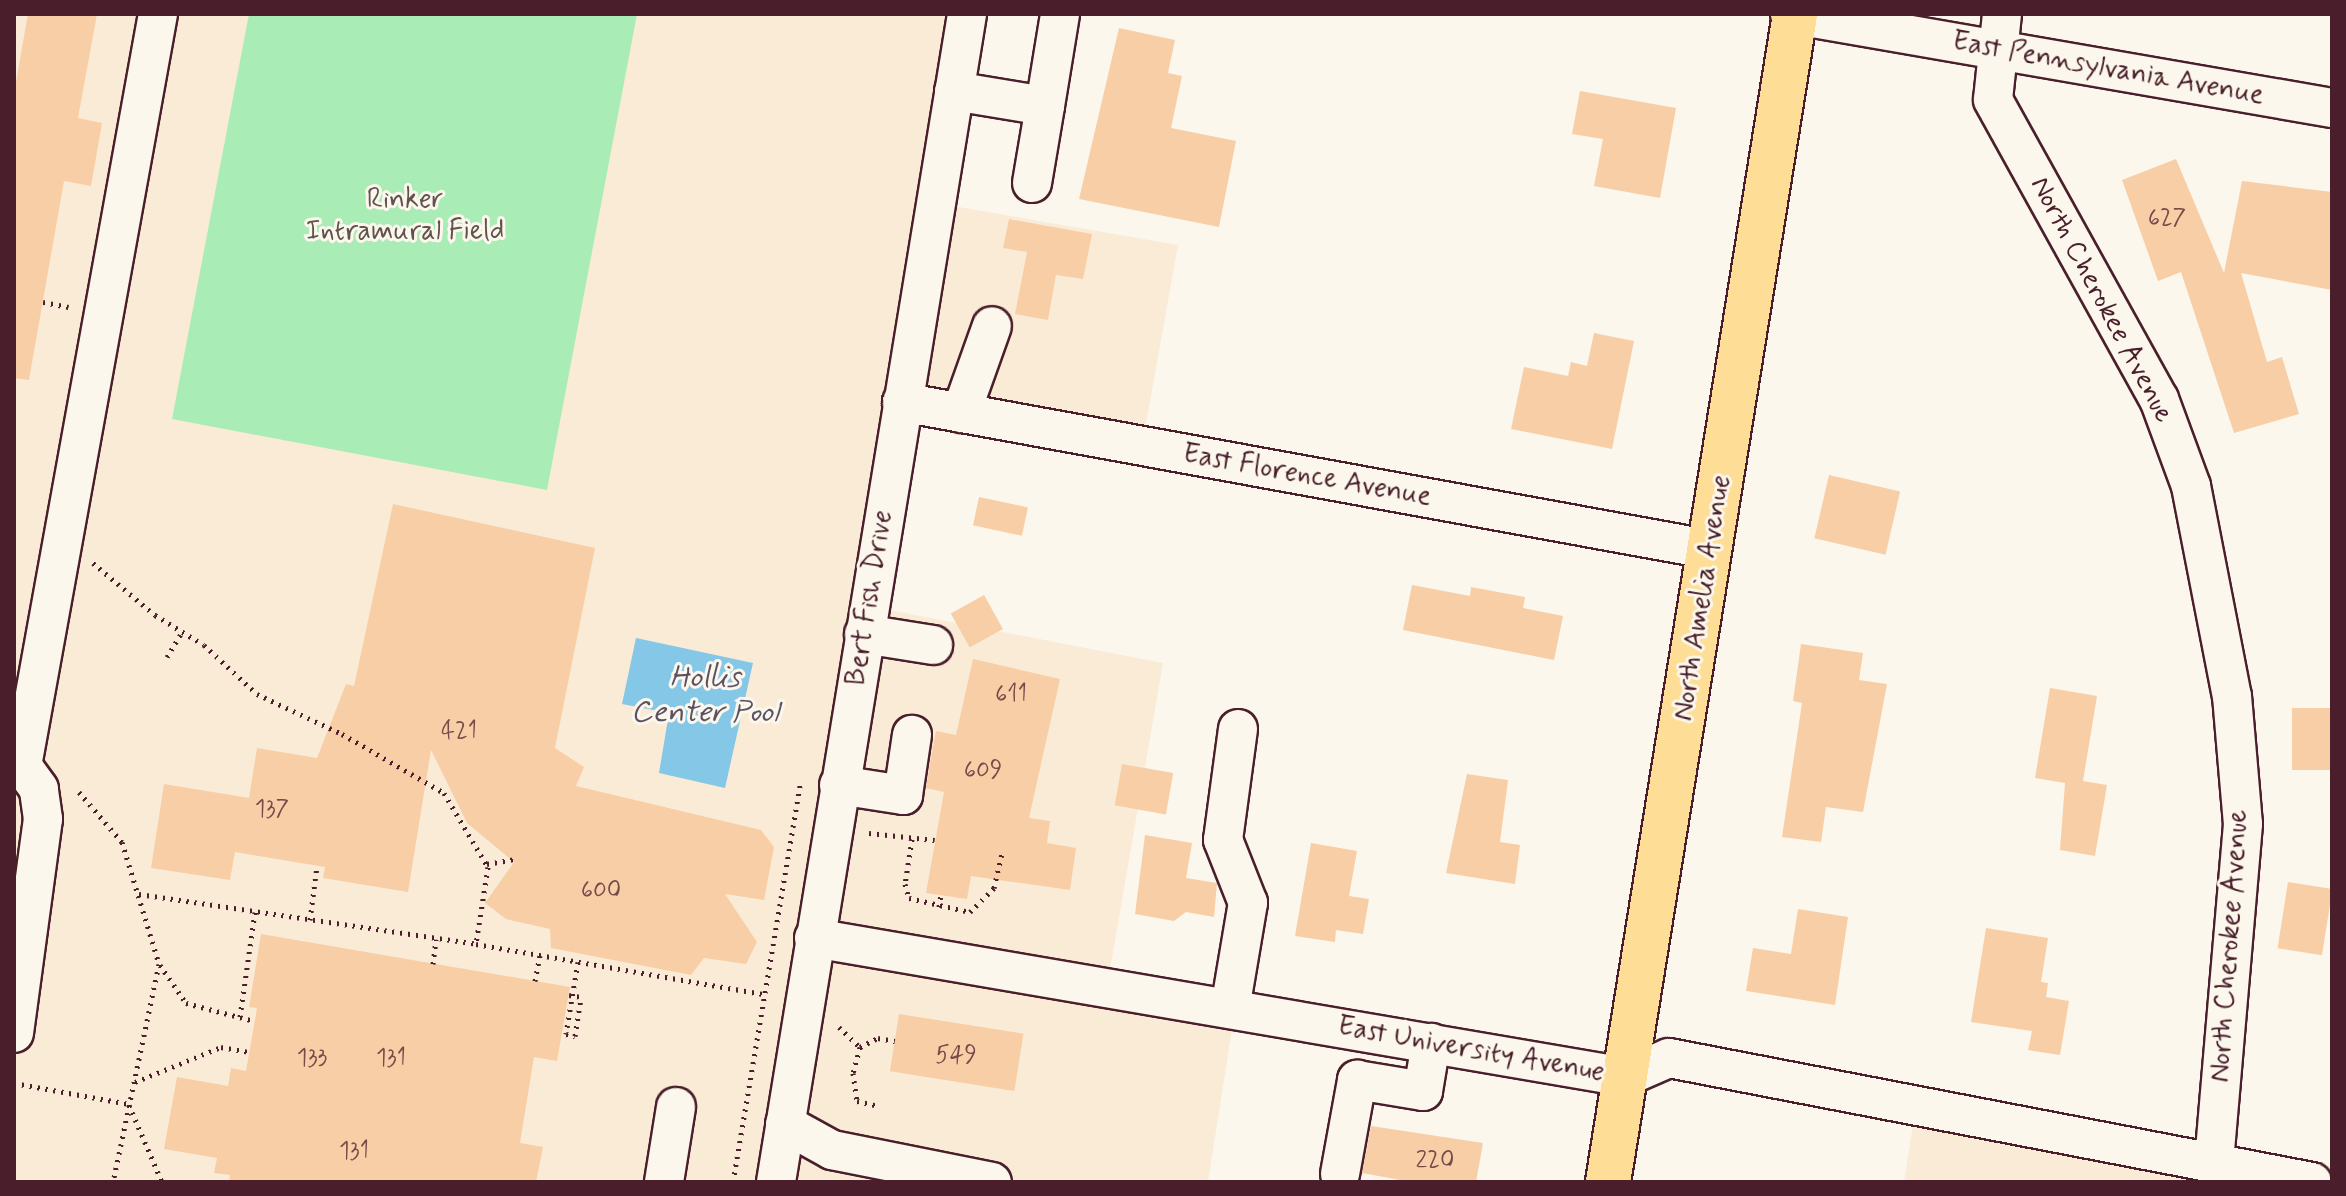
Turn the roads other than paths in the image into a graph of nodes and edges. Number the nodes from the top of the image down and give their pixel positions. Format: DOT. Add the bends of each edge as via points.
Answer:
graph roads {
  1 [pos="158,14"];
  2 [pos="967,14"];
  3 [pos="1060,14"];
  4 [pos="1793,14"];
  5 [pos="2000,32"];
  6 [pos="954,91"];
  7 [pos="1045,106"];
  8 [pos="2332,108"];
  9 [pos="1032,183"];
  10 [pos="992,326"];
  11 [pos="902,402"];
  12 [pos="961,413"];
  13 [pos="1712,550"];
  14 [pos="864,634"];
  15 [pos="933,645"];
  16 [pos="1238,729"];
  17 [pos="912,735"];
  18 [pos="18,765"];
  19 [pos="839,785"];
  20 [pos="814,938"];
  21 [pos="1230,1009"];
  22 [pos="14,1033"];
  23 [pos="1431,1043"];
  24 [pos="1625,1077"];
  25 [pos="676,1107"];
  26 [pos="785,1124"];
  27 [pos="2214,1164"];
  28 [pos="1340,1174"];
  29 [pos="664,1182"];
  30 [pos="776,1182"];
  31 [pos="992,1182"];
  32 [pos="1608,1182"];
  33 [pos="2312,1182"];
  1 -- 18 [label="street"];
  2 -- 6 [label="street, Bert Fish Drive"];
  3 -- 7 [label="street"];
  4 -- 5 [label="street, East Pennsylvania Avenue"];
  4 -- 13 [label="main road, North Amelia Avenue"];
  5 -- 8 [label="street, East Pennsylvania Avenue"];
  5 -- 27 [label="street, North Cherokee Avenue" via="1993,100 2159,399 2191,486 2232,696 2243,824"];
  6 -- 7 [label="street"];
  6 -- 11 [label="street, Bert Fish Drive"];
  7 -- 9 [label="street"];
  10 -- 12 [label="street"];
  11 -- 12 [label="street, East Florence Avenue"];
  11 -- 14 [label="street, Bert Fish Drive"];
  12 -- 13 [label="street, East Florence Avenue"];
  13 -- 24 [label="main road, North Amelia Avenue"];
  14 -- 15 [label="street"];
  14 -- 19 [label="street, Bert Fish Drive"];
  16 -- 21 [label="street" via="1223,840 1248,903"];
  17 -- 19 [label="street" via="903,795"];
  18 -- 22 [label="street" via="39,789 43,819"];
  19 -- 20 [label="street, Bert Fish Drive"];
  20 -- 21 [label="street, East University Avenue"];
  20 -- 26 [label="street, Bert Fish Drive"];
  21 -- 23 [label="street, East University Avenue"];
  23 -- 24 [label="street, East University Avenue"];
  23 -- 28 [label="street" via="1423,1091 1357,1080"];
  24 -- 27 [label="street, East University Avenue" via="1669,1058"];
  24 -- 32 [label="main road, North Amelia Avenue"];
  25 -- 29 [label="street"];
  26 -- 30 [label="street, Bert Fish Drive"];
  26 -- 31 [label="street" via="832,1150"];
  27 -- 33 [label="street, East University Avenue"];
}
